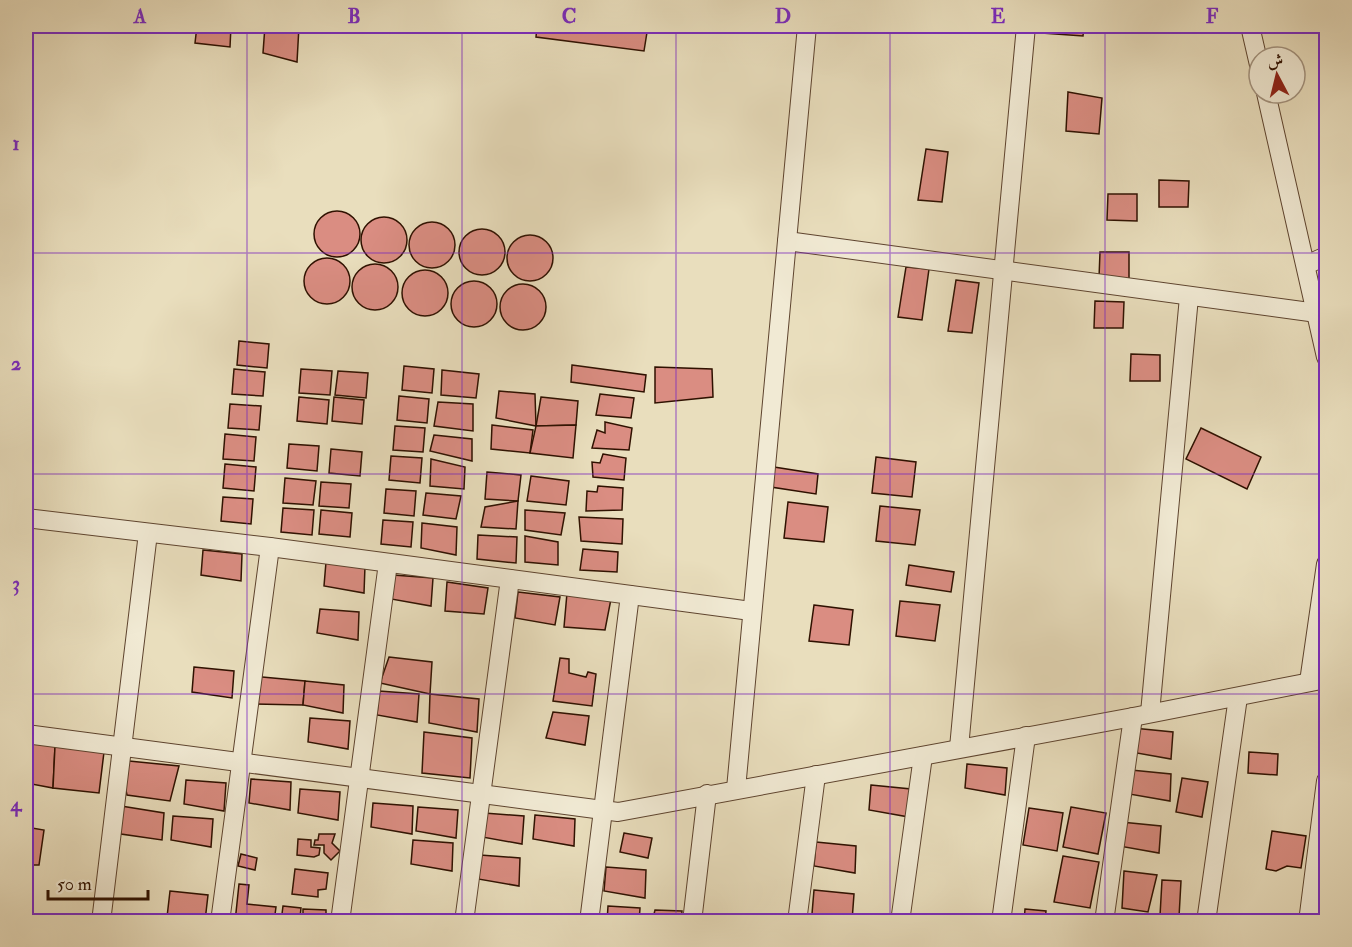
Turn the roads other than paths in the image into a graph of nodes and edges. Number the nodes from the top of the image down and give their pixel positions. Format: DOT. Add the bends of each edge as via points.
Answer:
graph roads {
  1 [pos="807,26"];
  2 [pos="1026,26"];
  3 [pos="1251,26"];
  4 [pos="1255,45"];
  5 [pos="1269,105"];
  6 [pos="787,241"];
  7 [pos="1326,256"];
  8 [pos="1306,265"];
  9 [pos="1003,269"];
  10 [pos="1189,297"];
  11 [pos="1317,313"];
  12 [pos="1326,357"];
  13 [pos="26,521"];
  14 [pos="148,533"];
  15 [pos="270,547"];
  16 [pos="388,563"];
  17 [pos="1326,564"];
  18 [pos="510,579"];
  19 [pos="630,595"];
  20 [pos="751,611"];
  21 [pos="1318,681"];
  22 [pos="1238,697"];
  23 [pos="1141,715"];
  24 [pos="26,734"];
  25 [pos="1026,736"];
  26 [pos="121,746"];
  27 [pos="958,748"];
  28 [pos="923,756"];
  29 [pos="241,762"];
  30 [pos="816,775"];
  31 [pos="359,778"];
  32 [pos="1326,781"];
  33 [pos="736,789"];
  34 [pos="481,794"];
  35 [pos="707,795"];
  36 [pos="602,810"];
  37 [pos="1324,816"];
  38 [pos="101,921"];
  39 [pos="220,921"];
  40 [pos="340,921"];
  41 [pos="464,921"];
  42 [pos="589,921"];
  43 [pos="692,921"];
  44 [pos="797,921"];
  45 [pos="900,921"];
  46 [pos="1001,921"];
  47 [pos="1104,921"];
  48 [pos="1206,921"];
  49 [pos="1308,921"];
  1 -- 6 [label="street"];
  2 -- 9 [label="street"];
  3 -- 4 [label="street"];
  5 -- 8 [label="street"];
  6 -- 9 [label="street"];
  6 -- 20 [label="street"];
  7 -- 8 [label="street"];
  8 -- 11 [label="street"];
  9 -- 10 [label="street"];
  9 -- 27 [label="street"];
  10 -- 11 [label="street"];
  10 -- 23 [label="street"];
  11 -- 12 [label="street"];
  13 -- 14 [label="street"];
  14 -- 15 [label="street"];
  14 -- 26 [label="street"];
  15 -- 16 [label="street"];
  15 -- 29 [label="street"];
  16 -- 18 [label="street"];
  16 -- 31 [label="street"];
  17 -- 21 [label="street"];
  18 -- 19 [label="street"];
  18 -- 34 [label="street"];
  19 -- 20 [label="street"];
  19 -- 36 [label="street"];
  20 -- 33 [label="street"];
  21 -- 22 [label="street"];
  22 -- 23 [label="street"];
  22 -- 48 [label="street"];
  23 -- 25 [label="street"];
  23 -- 47 [label="street"];
  24 -- 26 [label="street"];
  25 -- 27 [label="street"];
  25 -- 46 [label="street"];
  26 -- 29 [label="street"];
  26 -- 38 [label="street"];
  27 -- 28 [label="street"];
  28 -- 30 [label="street"];
  28 -- 45 [label="street"];
  29 -- 31 [label="street"];
  29 -- 39 [label="street"];
  30 -- 33 [label="street"];
  30 -- 44 [label="street"];
  31 -- 34 [label="street"];
  31 -- 40 [label="street"];
  32 -- 37 [label="street"];
  33 -- 35 [label="street"];
  34 -- 36 [label="street"];
  34 -- 41 [label="street"];
  35 -- 36 [label="street" via="632,811"];
  35 -- 43 [label="street"];
  36 -- 42 [label="street"];
  37 -- 49 [label="street"];
}
